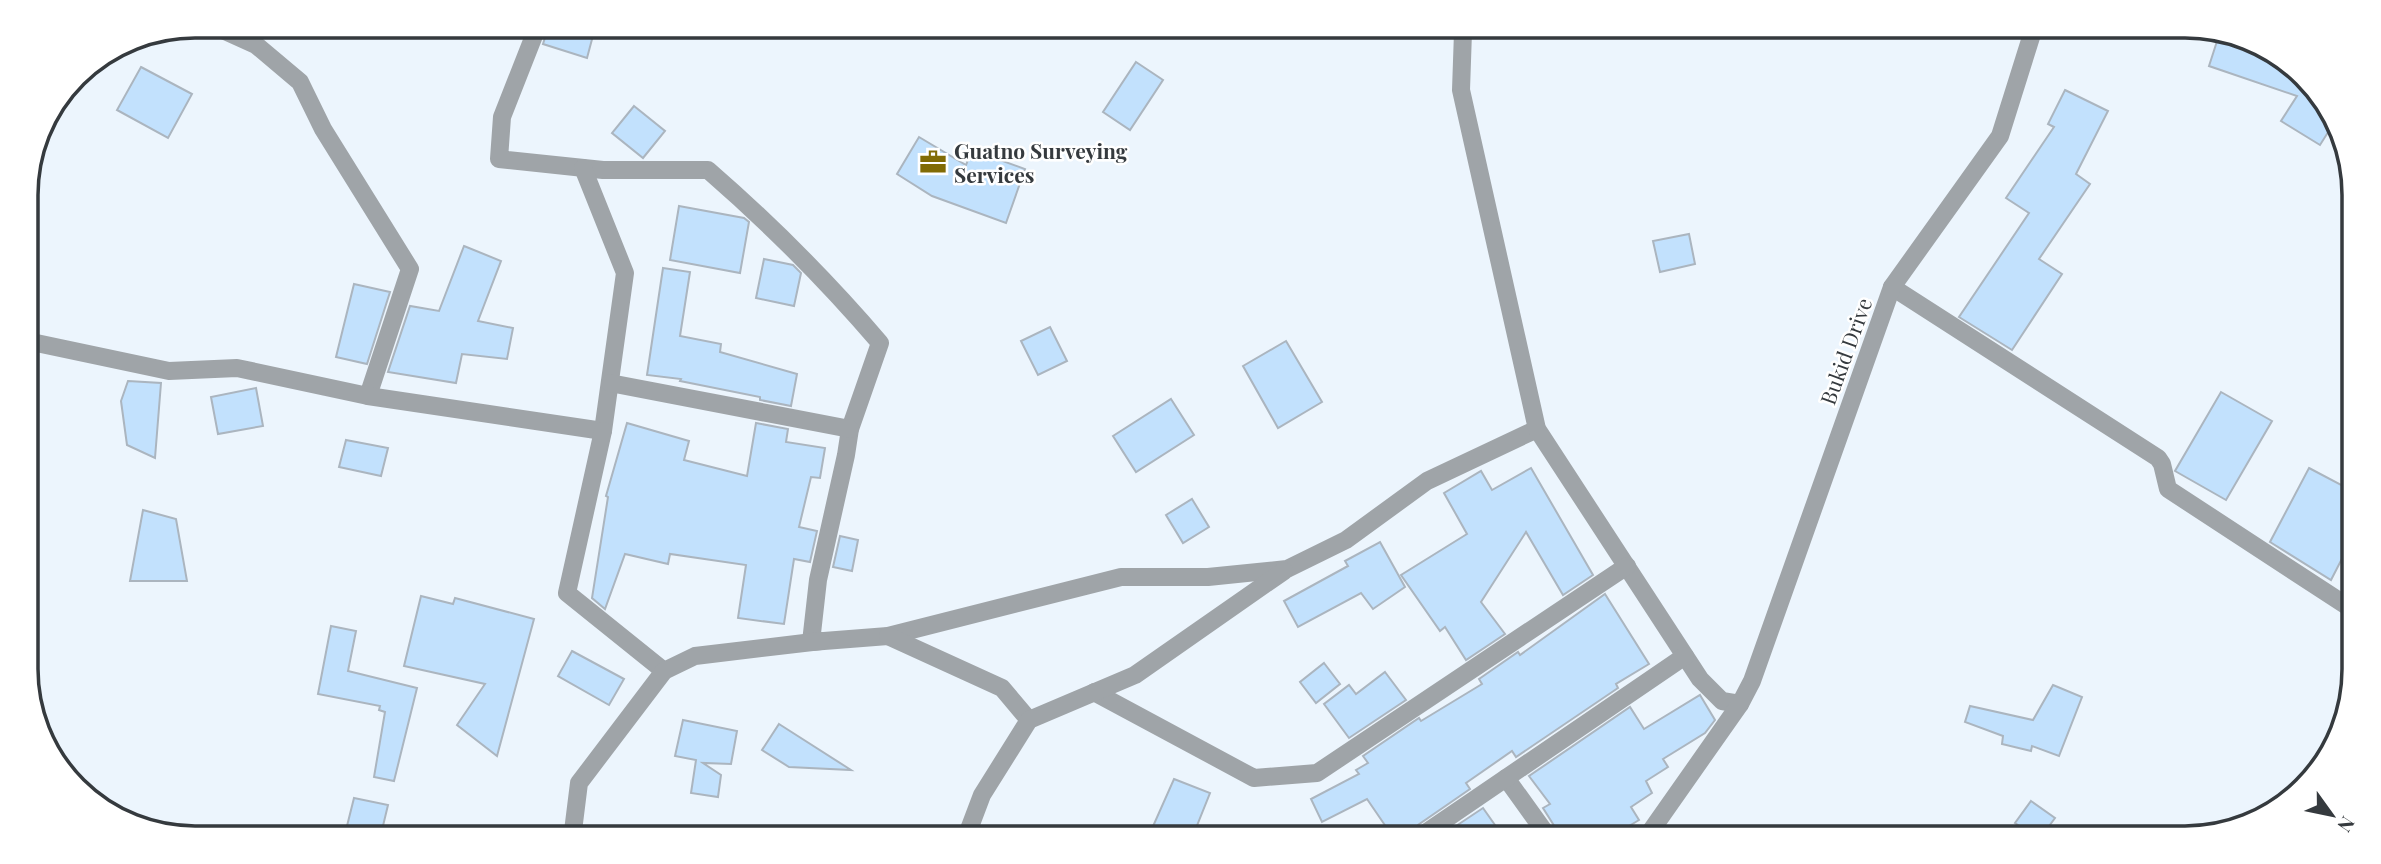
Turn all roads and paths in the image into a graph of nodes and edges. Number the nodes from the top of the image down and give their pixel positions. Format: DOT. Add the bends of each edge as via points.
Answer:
graph roads {
  1 [pos="1463,38"];
  2 [pos="2031,38"];
  3 [pos="243,39"];
  4 [pos="533,39"];
  5 [pos="583,168"];
  6 [pos="1892,287"];
  7 [pos="39,343"];
  8 [pos="610,383"];
  9 [pos="368,396"];
  10 [pos="850,429"];
  11 [pos="1537,429"];
  12 [pos="603,431"];
  13 [pos="1627,566"];
  14 [pos="1287,569"];
  15 [pos="2342,603"];
  16 [pos="888,636"];
  17 [pos="821,642"];
  18 [pos="1685,656"];
  19 [pos="664,671"];
  20 [pos="1094,692"];
  21 [pos="1740,704"];
  22 [pos="1029,720"];
  23 [pos="1506,778"];
  24 [pos="1437,825"];
  25 [pos="1540,825"];
  26 [pos="1656,825"];
  27 [pos="574,826"];
  28 [pos="970,826"];
  1 -- 11 [label="street" via="1461,90"];
  2 -- 6 [label="street, Bukid Drive" via="2000,136"];
  3 -- 9 [label="street" via="300,82 323,129 410,269"];
  4 -- 5 [label="street" via="502,117 499,159"];
  5 -- 8 [label="street" via="625,273"];
  5 -- 10 [label="street" via="708,170 755,210 880,343"];
  6 -- 15 [label="street" via="2158,458 2168,489"];
  6 -- 21 [label="street, Bukid Drive"];
  7 -- 9 [label="street" via="170,370 237,368"];
  8 -- 10 [label="street"];
  8 -- 12 [label="street"];
  9 -- 12 [label="street"];
  10 -- 17 [label="street" via="818,580 810,642"];
  11 -- 13 [label="street"];
  11 -- 14 [label="street" via="1427,481 1346,540"];
  12 -- 19 [label="street" via="567,593"];
  13 -- 18 [label="street"];
  13 -- 20 [label="street" via="1317,773 1254,778"];
  14 -- 16 [label="street" via="1208,577 1121,577"];
  14 -- 20 [label="street" via="1135,675"];
  16 -- 17 [label="street"];
  16 -- 22 [label="street" via="1002,688"];
  17 -- 19 [label="street" via="695,656"];
  18 -- 21 [label="street" via="1722,701"];
  18 -- 23 [label="street"];
  19 -- 27 [label="street" via="579,783"];
  20 -- 22 [label="street"];
  21 -- 26 [label="street, Bukid Drive"];
  22 -- 28 [label="street" via="982,795"];
  23 -- 24 [label="street"];
  23 -- 25 [label="street"];
}
